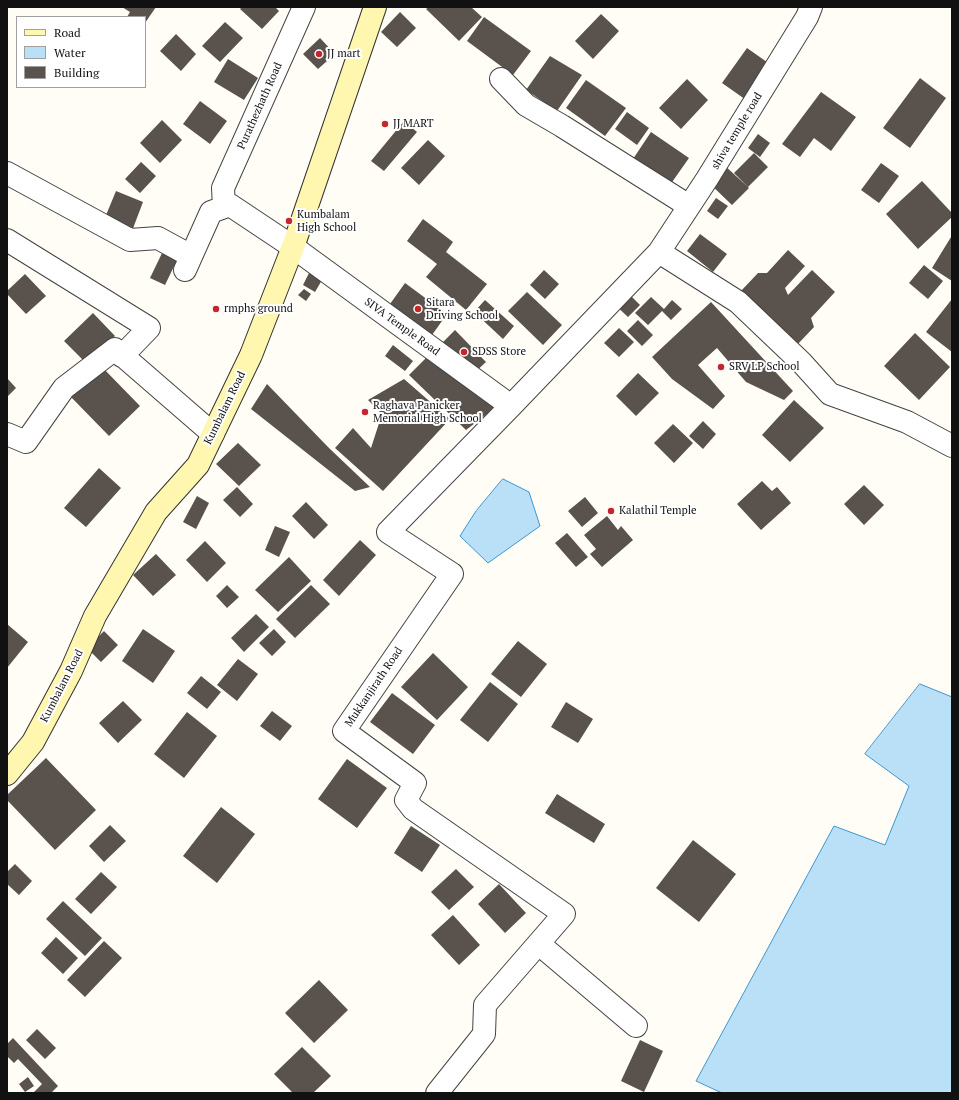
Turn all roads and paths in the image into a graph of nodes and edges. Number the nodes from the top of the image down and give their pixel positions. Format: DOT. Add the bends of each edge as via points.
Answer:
graph roads {
  1 [pos="304,7"];
  2 [pos="811,7"];
  3 [pos="370,9"];
  4 [pos="501,79"];
  5 [pos="7,173"];
  6 [pos="689,206"];
  7 [pos="224,207"];
  8 [pos="7,240"];
  9 [pos="293,247"];
  10 [pos="659,252"];
  11 [pos="122,356"];
  12 [pos="511,406"];
  13 [pos="7,434"];
  14 [pos="213,434"];
  15 [pos="952,446"];
  16 [pos="7,774"];
  17 [pos="539,944"];
  18 [pos="636,1026"];
  19 [pos="437,1093"];
  1 -- 7 [label="street, Purathezhath Road" via="223,188"];
  2 -- 6 [label="street, shiva temple road"];
  3 -- 9 [label="main road, Kumbalam Road"];
  4 -- 6 [label="street" via="526,105"];
  5 -- 7 [label="street" via="130,240 158,238 188,263 211,212"];
  6 -- 10 [label="street, shiva temple road"];
  7 -- 9 [label="street" via="230,205"];
  8 -- 11 [label="street" via="149,328"];
  9 -- 12 [label="street, SIVA Temple Road"];
  9 -- 14 [label="main road, Kumbalam Road" via="251,355"];
  10 -- 12 [label="street, shiva temple road"];
  10 -- 15 [label="street" via="738,302 802,363 830,394 907,422"];
  11 -- 13 [label="street" via="115,349 64,388 26,442"];
  11 -- 14 [label="street"];
  12 -- 17 [label="street, Mukkanjirath Road" via="388,532 452,574 344,731 415,783 406,800 413,809 564,914"];
  14 -- 16 [label="main road, Kumbalam Road" via="198,465 156,512 95,616 71,671 33,742"];
  17 -- 18 [label="street"];
  17 -- 19 [label="street, Mukkanjirath Road" via="485,1005 484,1034"];
}
